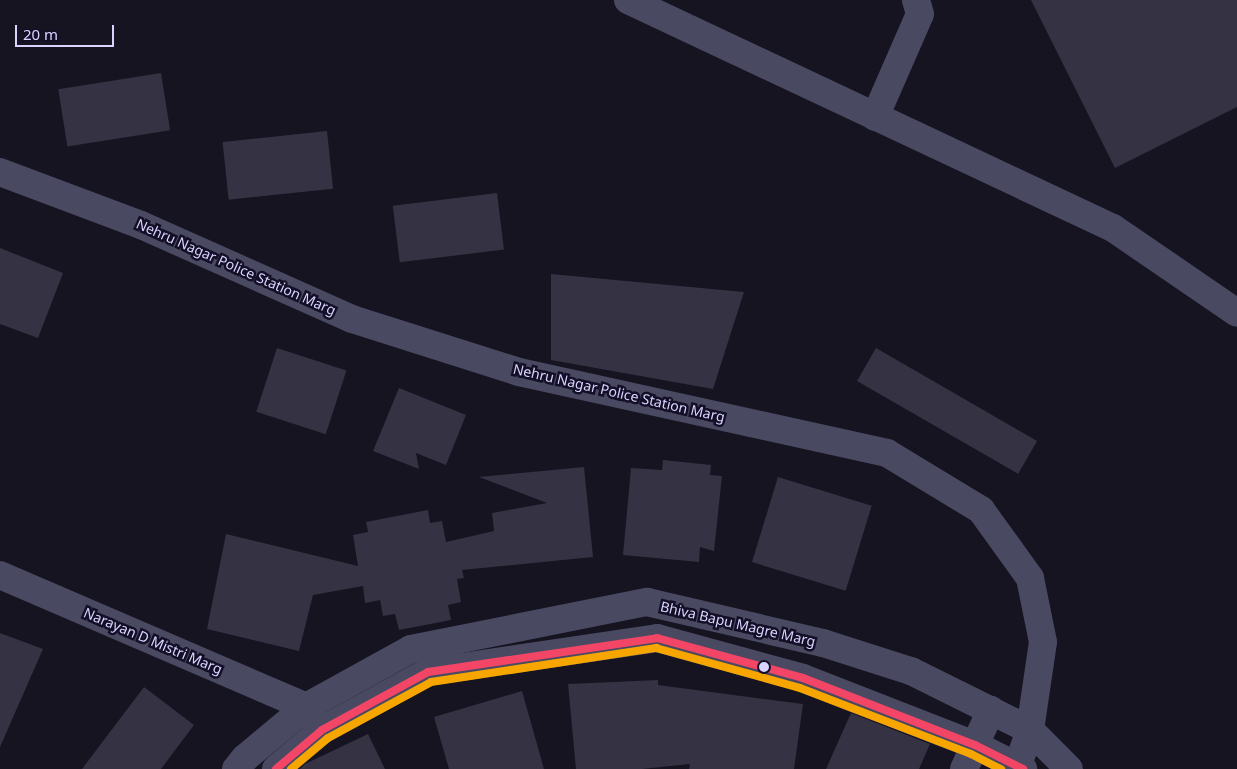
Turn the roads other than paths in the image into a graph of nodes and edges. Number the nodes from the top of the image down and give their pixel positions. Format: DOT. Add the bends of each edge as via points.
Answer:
graph roads {
  1 [pos="628,0"];
  2 [pos="916,0"];
  3 [pos="875,117"];
  4 [pos="0,172"];
  5 [pos="1237,313"];
  6 [pos="0,576"];
  7 [pos="306,708"];
  8 [pos="991,710"];
  9 [pos="322,730"];
  10 [pos="1030,730"];
  11 [pos="970,757"];
  12 [pos="245,765"];
  13 [pos="1020,767"];
  14 [pos="276,769"];
  15 [pos="1069,769"];
  1 -- 3 [label="street"];
  2 -- 3 [label="street" via="920,14"];
  3 -- 5 [label="street" via="1113,228"];
  4 -- 10 [label="street, Nehru Nagar Police Station Marg" via="141,225 352,319 519,372 887,453 981,510 1030,578 1043,642"];
  6 -- 7 [label="street, Narayan D Mistri Marg"];
  7 -- 8 [label="street, Bhiva Bapu Magre Marg" via="411,649 648,602 823,644 902,668"];
  7 -- 9 [label="street"];
  7 -- 12 [label="street, Bhiva Bapu Magre Marg"];
  8 -- 10 [label="street, Bhiva Bapu Magre Marg"];
  8 -- 11 [label="street"];
  9 -- 11 [label="street" via="428,672 657,638 803,678"];
  9 -- 14 [label="street"];
  10 -- 13 [label="street, Nehru Nagar Police Station Marg"];
  10 -- 15 [label="street, Bhiva Bapu Magre Marg"];
  11 -- 13 [label="street"];
}
